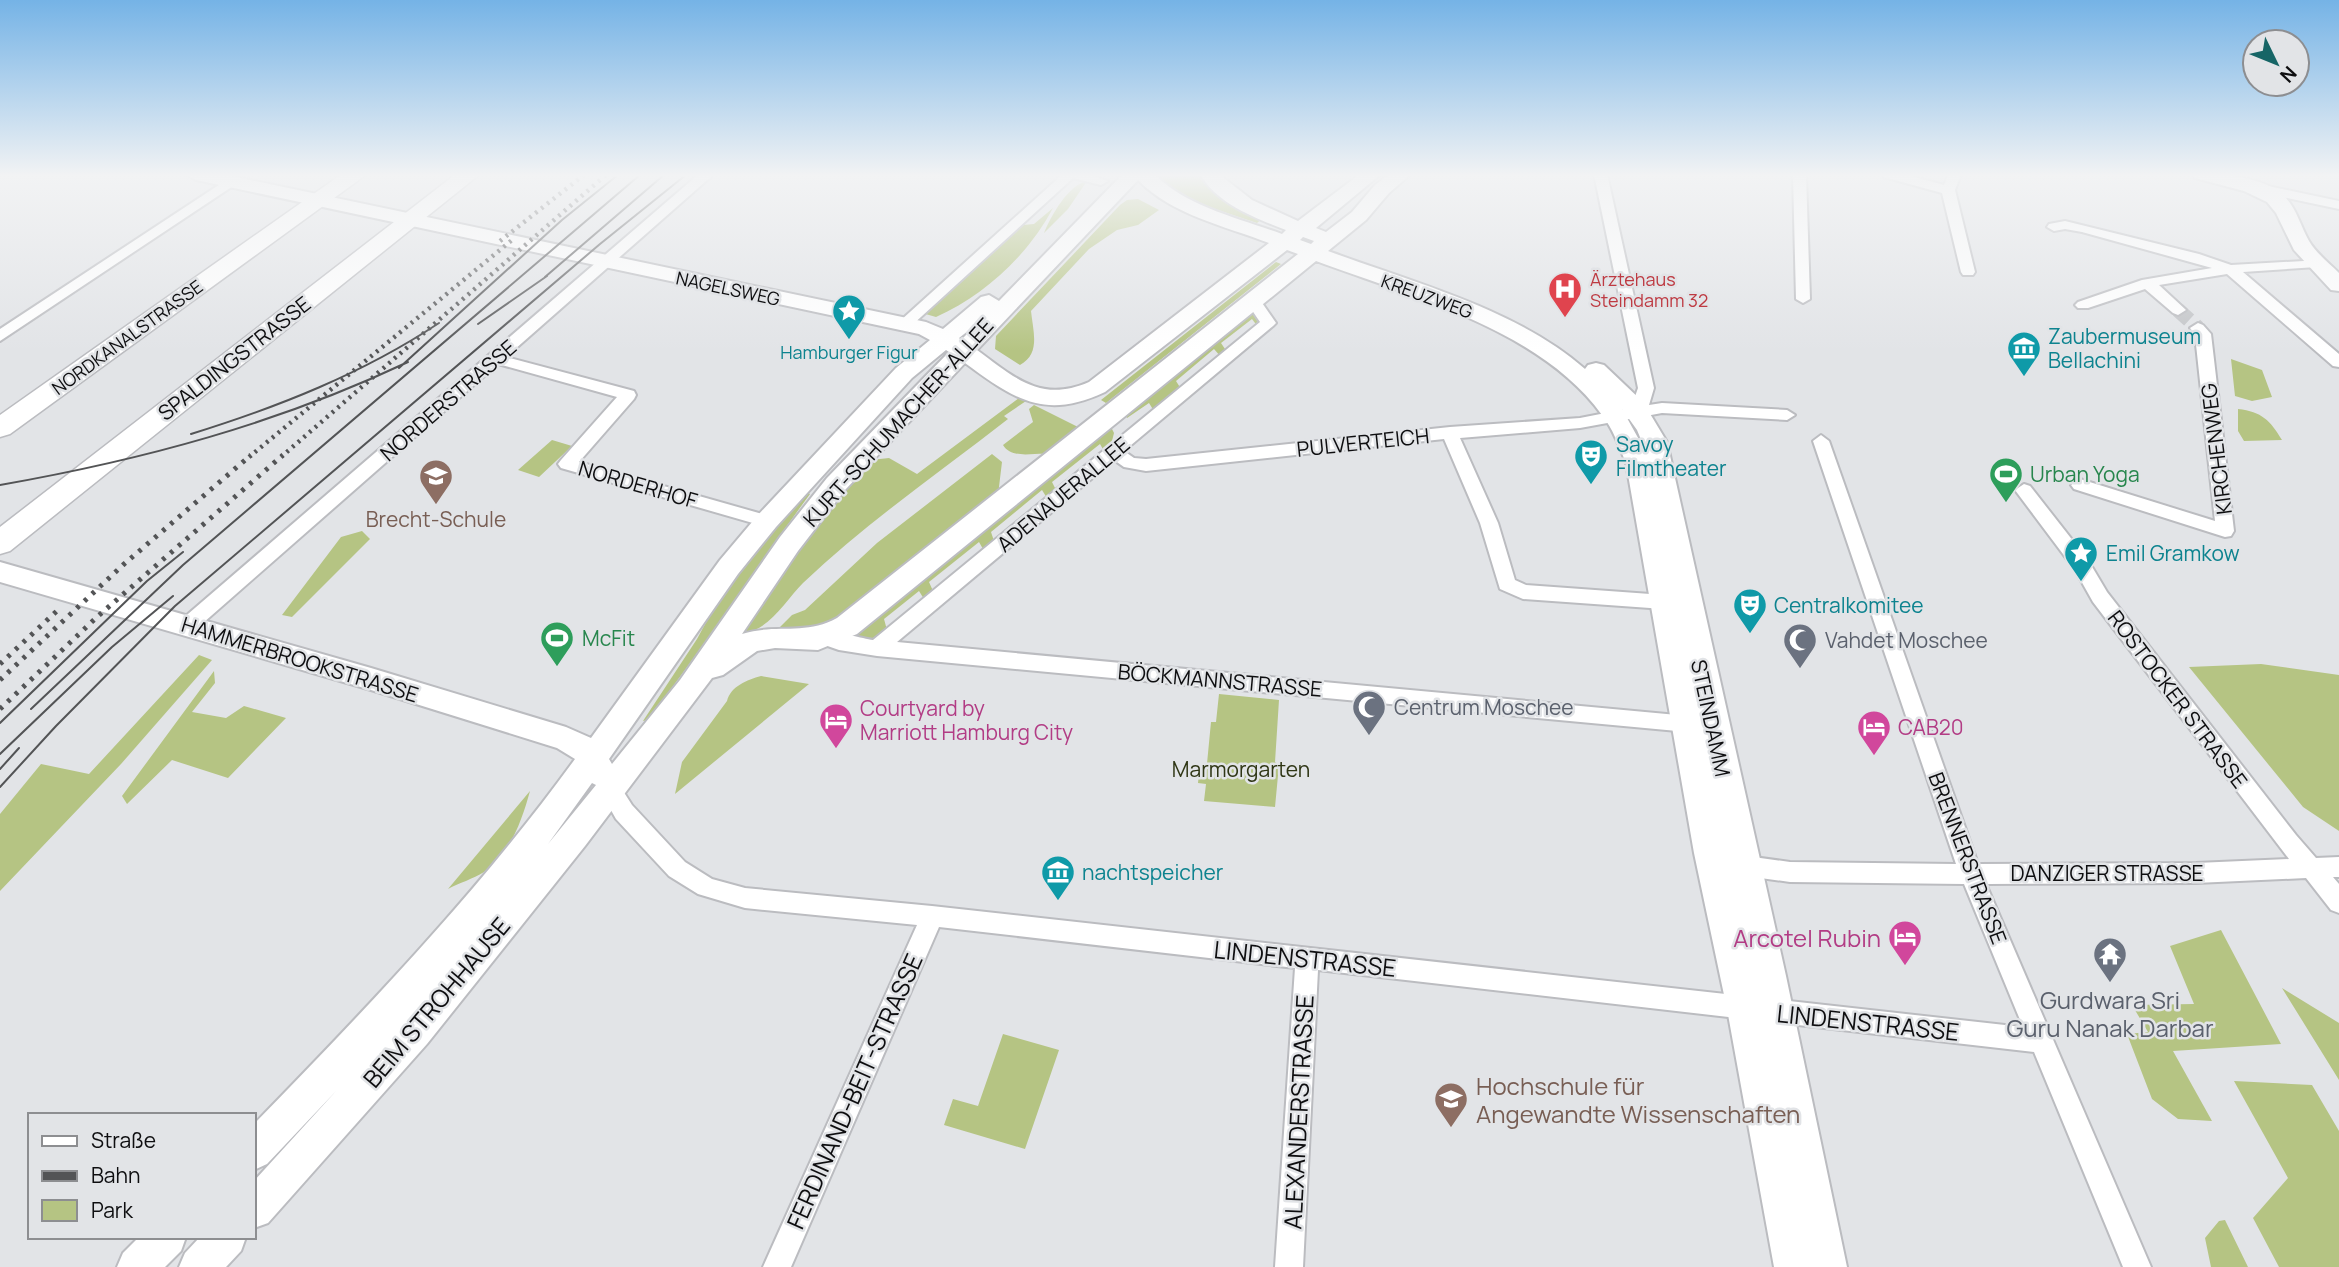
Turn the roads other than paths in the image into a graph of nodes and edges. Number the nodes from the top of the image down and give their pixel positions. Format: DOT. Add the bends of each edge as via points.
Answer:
graph roads {
  1 [pos="153,233"];
  2 [pos="273,233"];
  3 [pos="393,233"];
  4 [pos="471,233"];
  5 [pos="639,233"];
  6 [pos="1006,233"];
  7 [pos="1060,233"];
  8 [pos="1071,233"];
  9 [pos="1260,233"];
  10 [pos="1294,233"];
  11 [pos="1306,233"];
  12 [pos="1338,233"];
  13 [pos="1613,233"];
  14 [pos="1801,233"];
  15 [pos="1959,233"];
  16 [pos="2099,233"];
  17 [pos="2294,233"];
  18 [pos="2308,233"];
  19 [pos="1283,242"];
  20 [pos="1320,247"];
  21 [pos="2165,251"];
  22 [pos="2314,258"];
  23 [pos="606,262"];
  24 [pos="2230,270"];
  25 [pos="1968,272"];
  26 [pos="2204,273"];
  27 [pos="2147,283"];
  28 [pos="2339,285"];
  29 [pos="1803,299"];
  30 [pos="1253,300"];
  31 [pos="2083,305"];
  32 [pos="2178,310"];
  33 [pos="905,324"];
  34 [pos="2198,328"];
  35 [pos="0,336"];
  36 [pos="953,345"];
  37 [pos="496,359"];
  38 [pos="2339,362"];
  39 [pos="1627,414"];
  40 [pos="1787,415"];
  41 [pos="0,428"];
  42 [pos="1450,433"];
  43 [pos="1821,441"];
  44 [pos="1113,452"];
  45 [pos="2080,485"];
  46 [pos="2024,489"];
  47 [pos="767,521"];
  48 [pos="0,544"];
  49 [pos="0,572"];
  50 [pos="1664,602"];
  51 [pos="188,625"];
  52 [pos="826,638"];
  53 [pos="877,648"];
  54 [pos="690,688"];
  55 [pos="1688,724"];
  56 [pos="594,758"];
  57 [pos="610,789"];
  58 [pos="1710,853"];
  59 [pos="1744,867"];
  60 [pos="2339,867"];
  61 [pos="2311,868"];
  62 [pos="1969,872"];
  63 [pos="2339,903"];
  64 [pos="932,916"];
  65 [pos="1307,958"];
  66 [pos="1760,1010"];
  67 [pos="2042,1041"];
  68 [pos="256,1149"];
  69 [pos="256,1207"];
  70 [pos="165,1239"];
  71 [pos="225,1239"];
  72 [pos="137,1267"];
  73 [pos="200,1267"];
  74 [pos="777,1267"];
  75 [pos="1289,1267"];
  76 [pos="1794,1267"];
  77 [pos="1827,1267"];
  78 [pos="2137,1267"];
  1 -- 35 [label="street"];
  2 -- 41 [label="main road, NORDKANALSTRASSE"];
  3 -- 48 [label="main road, SPALDINGSTRASSE"];
  4 -- 23 [label="main road, NAGELSWEG"];
  5 -- 23 [label="street, NORDERSTRASSE"];
  6 -- 33 [label="street"];
  7 -- 36 [label="main road, KURT-SCHUMACHER-ALLEE"];
  8 -- 36 [label="main road, KURT-SCHUMACHER-ALLEE"];
  9 -- 19 [label="main road, KREUZWEG"];
  10 -- 19 [label="main road"];
  11 -- 20 [label="main road, KREUZWEG"];
  12 -- 20 [label="main road, ADENAUERALLEE"];
  13 -- 39 [label="street" via="1646,388 1645,396"];
  14 -- 29 [label="street"];
  15 -- 25 [label="street"];
  16 -- 21 [label="street"];
  17 -- 22 [label="main road"];
  18 -- 22 [label="main road"];
  19 -- 20 [label="main road, KREUZWEG"];
  19 -- 36 [label="main road, NAGELSWEG" via="1091,391 1063,400 1039,397 1011,384"];
  20 -- 30 [label="main road, ADENAUERALLEE"];
  20 -- 39 [label="main road, KREUZWEG" via="1514,330 1578,373"];
  21 -- 24 [label="street"];
  21 -- 26 [label="street"];
  22 -- 24 [label="street"];
  22 -- 28 [label="main road"];
  23 -- 33 [label="main road, NAGELSWEG"];
  23 -- 37 [label="street, NORDERSTRASSE"];
  24 -- 26 [label="street"];
  24 -- 38 [label="street"];
  26 -- 27 [label="street"];
  27 -- 31 [label="street"];
  27 -- 32 [label="street"];
  30 -- 44 [label="street, ADENAUERALLEE" via="1268,323"];
  30 -- 52 [label="main road, ADENAUERALLEE" via="864,613"];
  33 -- 36 [label="main road, NAGELSWEG" via="926,329"];
  34 -- 45 [label="street, KIRCHENWEG" via="2203,334 2225,531"];
  36 -- 47 [label="main road, KURT-SCHUMACHER-ALLEE" via="904,373"];
  36 -- 54 [label="main road, KURT-SCHUMACHER-ALLEE" via="813,512"];
  37 -- 47 [label="street, NORDERHOF" via="628,396 567,464"];
  37 -- 51 [label="street, NORDERSTRASSE"];
  39 -- 40 [label="street, PULVERTEICH" via="1678,407"];
  39 -- 42 [label="street, PULVERTEICH" via="1580,423"];
  39 -- 50 [label="main road, STEINDAMM"];
  39 -- 59 [label="main road, STEINDAMM" via="1660,456 1664,494"];
  42 -- 44 [label="street, PULVERTEICH" via="1146,465 1130,463"];
  42 -- 50 [label="street" via="1489,523 1507,584 1523,592"];
  43 -- 62 [label="street, BRENNERSTRASSE"];
  44 -- 53 [label="street, ADENAUERALLEE"];
  46 -- 61 [label="street, ROSTOCKER STRASSE" via="2082,565 2100,597"];
  47 -- 56 [label="main road, KURT-SCHUMACHER-ALLEE" via="729,567"];
  49 -- 51 [label="main road, HAMMERBROOKSTRASSE"];
  50 -- 55 [label="main road, STEINDAMM"];
  51 -- 56 [label="main road, HAMMERBROOKSTRASSE" via="566,739"];
  52 -- 53 [label="street, ADENAUERALLEE"];
  52 -- 54 [label="main road, ADENAUERALLEE" via="750,642 729,653"];
  53 -- 55 [label="street, BÖCKMANNSTRASSE"];
  54 -- 57 [label="main road, KURT-SCHUMACHER-ALLEE"];
  55 -- 58 [label="main road, STEINDAMM"];
  56 -- 57 [label="main road"];
  56 -- 68 [label="main road, BEIM STROHHAUSE" via="505,877"];
  57 -- 64 [label="street, LINDENSTRASSE" via="661,854 706,887 745,898"];
  57 -- 69 [label="main road, BEIM STROHHAUSE" via="414,1032"];
  58 -- 59 [label="street, DANZIGER STRASSE"];
  58 -- 66 [label="main road, STEINDAMM"];
  59 -- 62 [label="street, DANZIGER STRASSE" via="1828,873"];
  59 -- 66 [label="main road, STEINDAMM"];
  60 -- 61 [label="street, DANZIGER STRASSE"];
  61 -- 62 [label="street, DANZIGER STRASSE" via="2196,873"];
  61 -- 63 [label="street, ROSTOCKER STRASSE"];
  62 -- 67 [label="street, BRENNERSTRASSE"];
  64 -- 65 [label="street, LINDENSTRASSE"];
  64 -- 74 [label="street, FERDINAND-BEIT-STRASSE"];
  65 -- 66 [label="street, LINDENSTRASSE"];
  65 -- 75 [label="street, ALEXANDERSTRASSE"];
  66 -- 67 [label="street, LINDENSTRASSE"];
  66 -- 76 [label="main road, STEINDAMM"];
  66 -- 77 [label="main road, STEINDAMM"];
  67 -- 78 [label="street, BRENNERSTRASSE"];
  70 -- 72 [label="main road"];
  71 -- 73 [label="main road"];
}
